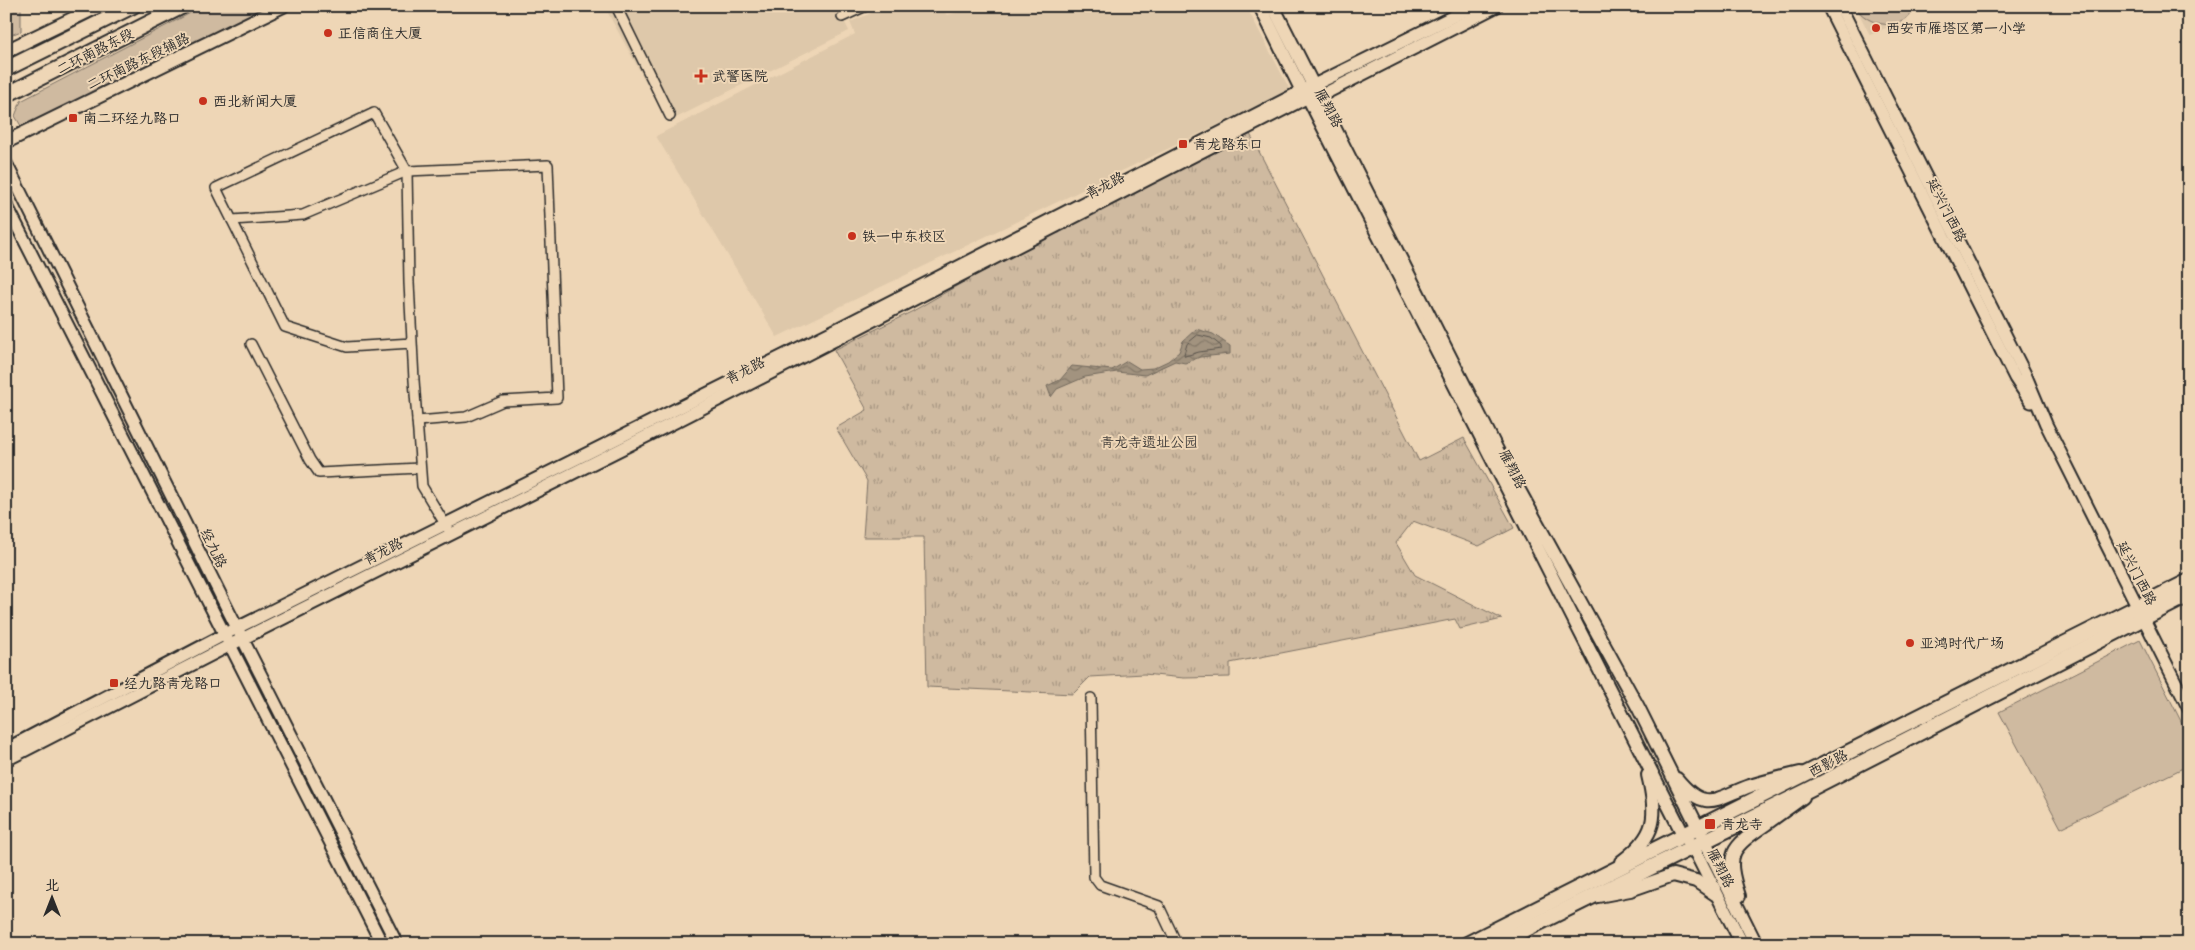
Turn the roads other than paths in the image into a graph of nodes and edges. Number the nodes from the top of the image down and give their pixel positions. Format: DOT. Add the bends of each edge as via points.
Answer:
graph roads {
  1 [pos="99,6"];
  2 [pos="132,6"];
  3 [pos="183,6"];
  4 [pos="283,6"];
  5 [pos="616,6"];
  6 [pos="866,6"];
  7 [pos="1260,6"];
  8 [pos="1273,6"];
  9 [pos="1474,6"];
  10 [pos="1497,6"];
  11 [pos="1828,6"];
  12 [pos="1840,6"];
  13 [pos="842,17"];
  14 [pos="6,51"];
  15 [pos="6,69"];
  16 [pos="1311,93"];
  17 [pos="6,95"];
  18 [pos="670,116"];
  19 [pos="6,142"];
  20 [pos="6,163"];
  21 [pos="407,171"];
  22 [pos="6,204"];
  23 [pos="232,220"];
  24 [pos="412,343"];
  25 [pos="251,344"];
  26 [pos="417,422"];
  27 [pos="2046,424"];
  28 [pos="420,468"];
  29 [pos="449,529"];
  30 [pos="2189,581"];
  31 [pos="2189,595"];
  32 [pos="2140,613"];
  33 [pos="240,634"];
  34 [pos="228,640"];
  35 [pos="1091,698"];
  36 [pos="2189,709"];
  37 [pos="6,749"];
  38 [pos="1645,758"];
  39 [pos="6,760"];
  40 [pos="1819,768"];
  41 [pos="1668,769"];
  42 [pos="1825,781"];
  43 [pos="1697,827"];
  44 [pos="1683,834"];
  45 [pos="1699,844"];
  46 [pos="1608,872"];
  47 [pos="1593,897"];
  48 [pos="1721,902"];
  49 [pos="1750,941"];
  50 [pos="382,944"];
  51 [pos="397,944"];
  52 [pos="1177,944"];
  53 [pos="1467,944"];
  54 [pos="1496,944"];
  1 -- 14 [label="main road"];
  2 -- 15 [label="main road, 二环南路东段"];
  3 -- 17 [label="main road, 二环南路东段"];
  4 -- 19 [label="main road, 二环南路东段辅路"];
  5 -- 18 [label="street"];
  6 -- 13 [label="street"];
  7 -- 16 [label="main road, 雁翔路"];
  8 -- 16 [label="main road, 雁翔路"];
  9 -- 16 [label="street, 青龙路"];
  10 -- 16 [label="street, 青龙路"];
  11 -- 27 [label="street, 延兴门西路" via="2015,378"];
  12 -- 27 [label="street, 延兴门西路" via="2025,374"];
  16 -- 29 [label="street, 青龙路" via="845,325"];
  16 -- 38 [label="main road, 雁翔路"];
  16 -- 41 [label="main road, 雁翔路"];
  20 -- 33 [label="street, 经九路"];
  21 -- 23 [label="street" via="303,215"];
  21 -- 23 [label="street" via="374,113 216,188"];
  21 -- 24 [label="street"];
  21 -- 26 [label="street" via="548,165 557,390 557,398 503,401 466,417"];
  22 -- 34 [label="street"];
  23 -- 24 [label="street" via="285,327 347,347"];
  24 -- 26 [label="street"];
  25 -- 28 [label="street" via="319,473"];
  26 -- 28 [label="street"];
  27 -- 32 [label="street, 延兴门西路"];
  28 -- 29 [label="street" via="422,486"];
  29 -- 33 [label="street, 青龙路"];
  30 -- 32 [label="main road, 西影路"];
  31 -- 32 [label="main road, 西影路"];
  32 -- 36 [label="street, 延兴门西路"];
  32 -- 40 [label="main road, 西影路"];
  32 -- 42 [label="main road, 西影路"];
  33 -- 34 [label="street, 青龙路"];
  33 -- 51 [label="street, 经九路"];
  34 -- 37 [label="street, 青龙路"];
  34 -- 39 [label="street, 青龙路"];
  34 -- 50 [label="street"];
  35 -- 52 [label="street" via="1094,877 1100,885 1159,906"];
  38 -- 44 [label="main road, 雁翔路"];
  38 -- 46 [label="main road" via="1654,803 1653,823 1642,846"];
  40 -- 41 [label="main road" via="1758,783 1713,801 1689,792"];
  40 -- 43 [label="main road, 西影路"];
  41 -- 43 [label="main road, 雁翔路"];
  42 -- 45 [label="main road, 西影路"];
  42 -- 49 [label="main road" via="1743,839 1734,850 1733,876"];
  43 -- 44 [label="main road, 西影路"];
  43 -- 45 [label="main road, 雁翔路"];
  44 -- 45 [label="main road, 雁翔路"];
  44 -- 46 [label="main road, 西影路"];
  45 -- 47 [label="main road, 西影路"];
  45 -- 48 [label="main road, 雁翔路"];
  45 -- 49 [label="main road, 雁翔路"];
  46 -- 53 [label="main road, 西影路"];
  47 -- 48 [label="main road" via="1630,890 1673,875 1704,885"];
  47 -- 54 [label="main road, 西影路"];
  48 -- 49 [label="main road, 雁翔路"];
}
